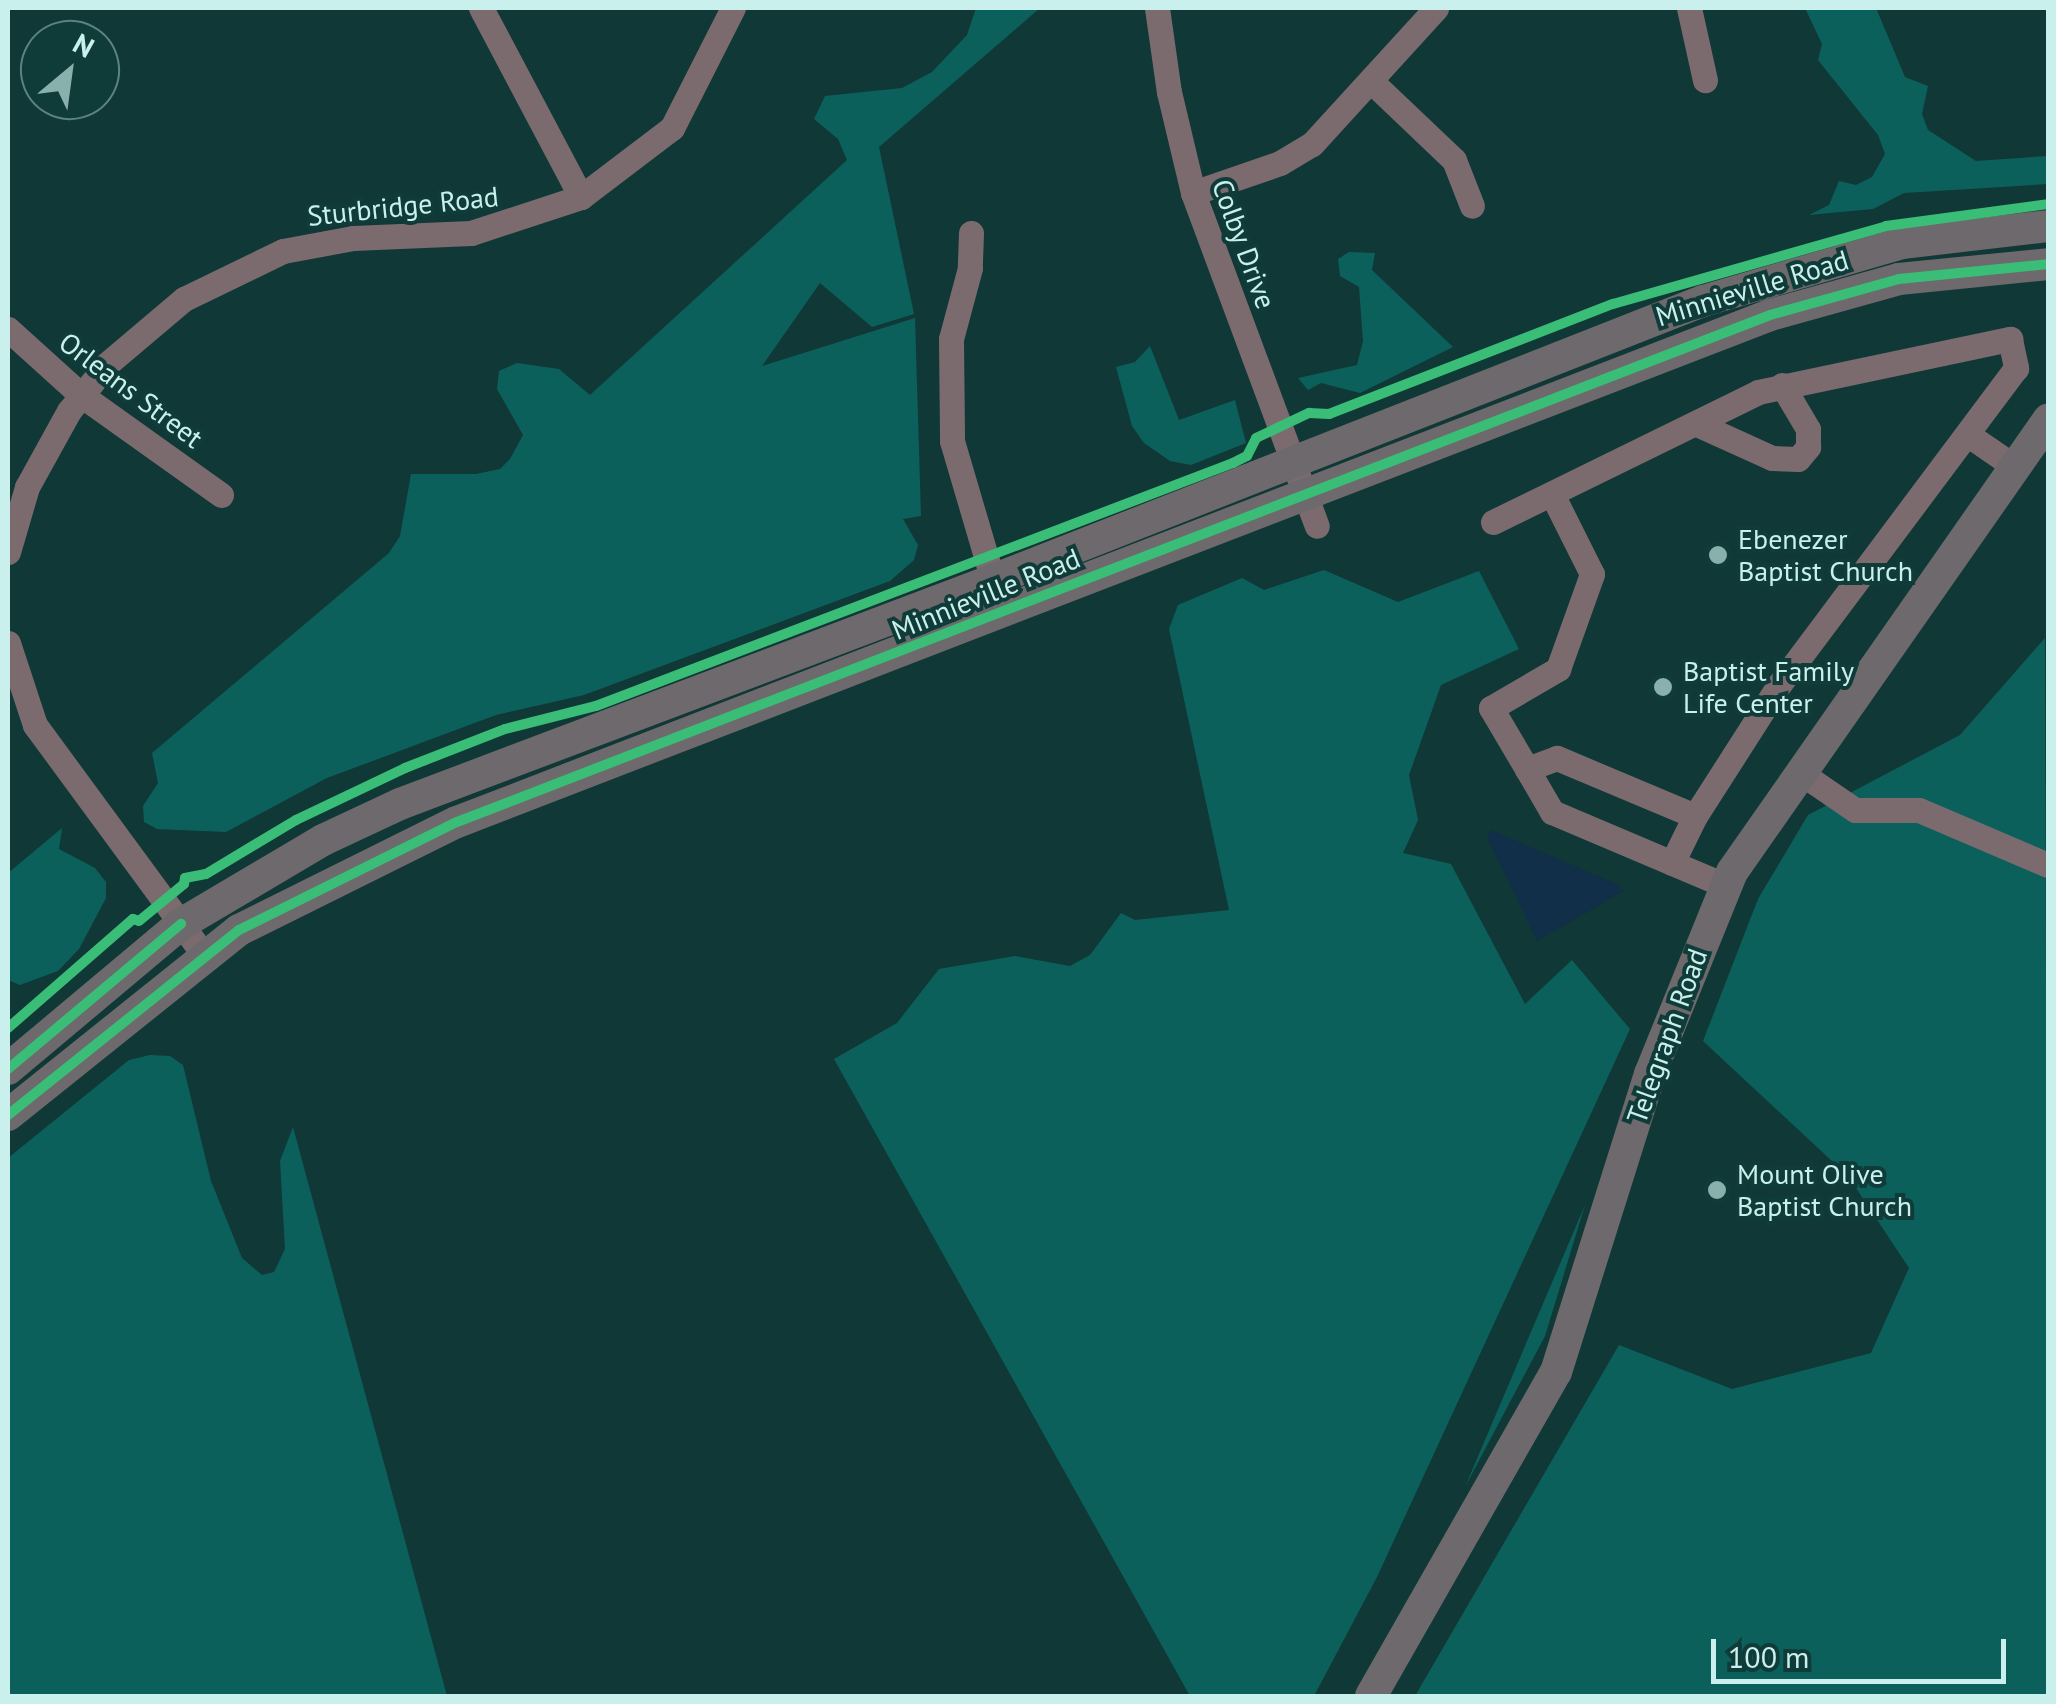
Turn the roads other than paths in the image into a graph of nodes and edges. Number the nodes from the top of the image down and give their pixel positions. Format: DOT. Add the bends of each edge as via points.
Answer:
graph roads {
  1 [pos="481,8"];
  2 [pos="733,8"];
  3 [pos="1157,8"];
  4 [pos="1436,8"];
  5 [pos="1689,8"];
  6 [pos="1705,80"];
  7 [pos="1372,82"];
  8 [pos="1193,192"];
  9 [pos="582,196"];
  10 [pos="1472,206"];
  11 [pos="2048,226"];
  12 [pos="971,233"];
  13 [pos="2048,264"];
  14 [pos="1994,267"];
  15 [pos="2048,280"];
  16 [pos="8,329"];
  17 [pos="1782,385"];
  18 [pos="81,395"];
  19 [pos="2048,420"];
  20 [pos="1697,424"];
  21 [pos="1967,434"];
  22 [pos="2014,468"];
  23 [pos="1298,478"];
  24 [pos="1552,494"];
  25 [pos="221,496"];
  26 [pos="1493,522"];
  27 [pos="1317,526"];
  28 [pos="8,552"];
  29 [pos="993,580"];
  30 [pos="8,643"];
  31 [pos="1527,769"];
  32 [pos="1798,771"];
  33 [pos="1695,816"];
  34 [pos="1672,863"];
  35 [pos="2048,864"];
  36 [pos="1726,886"];
  37 [pos="181,924"];
  38 [pos="204,955"];
  39 [pos="8,1069"];
  40 [pos="8,1114"];
  41 [pos="1371,1696"];
  1 -- 9 [label="street"];
  2 -- 9 [label="street, Sturbridge Road" via="672,128"];
  3 -- 8 [label="street, Colby Drive" via="1168,92"];
  4 -- 7 [label="street"];
  5 -- 6 [label="street"];
  7 -- 8 [label="street" via="1299,152"];
  7 -- 10 [label="street" via="1454,160"];
  8 -- 23 [label="street, Colby Drive"];
  9 -- 18 [label="street, Sturbridge Road" via="471,233 353,238 253,262 184,299 132,340"];
  11 -- 23 [label="main road, Minnieville Road" via="1902,243 1770,278 1612,334"];
  12 -- 29 [label="street" via="952,338 952,440"];
  13 -- 14 [label="main road, Minnieville Road"];
  14 -- 15 [label="main road"];
  14 -- 23 [label="main road, Minnieville Road" via="1898,279 1784,310"];
  16 -- 18 [label="street, Orleans Street"];
  17 -- 20 [label="street"];
  17 -- 20 [label="street" via="1808,428 1808,447 1798,459 1772,458"];
  17 -- 21 [label="street" via="2010,339 2016,368"];
  18 -- 25 [label="street, Orleans Street"];
  18 -- 28 [label="street, Sturbridge Road" via="28,486"];
  19 -- 22 [label="main road, Telegraph Road"];
  20 -- 24 [label="street"];
  21 -- 22 [label="street"];
  21 -- 33 [label="street" via="1778,688"];
  22 -- 32 [label="main road, Telegraph Road"];
  23 -- 27 [label="street, Colby Drive"];
  23 -- 29 [label="main road, Minnieville Road"];
  23 -- 38 [label="main road, Minnieville Road" via="457,822 285,902"];
  24 -- 26 [label="street"];
  24 -- 31 [label="street" via="1592,574 1558,669 1492,708"];
  29 -- 37 [label="main road, Minnieville Road" via="400,804 323,840"];
  30 -- 37 [label="street" via="35,725"];
  31 -- 33 [label="street" via="1557,758"];
  31 -- 34 [label="street" via="1552,812"];
  32 -- 35 [label="street" via="1856,810 1919,810"];
  32 -- 36 [label="main road, Telegraph Road"];
  33 -- 34 [label="street"];
  34 -- 36 [label="street"];
  36 -- 41 [label="main road, Telegraph Road" via="1650,1074 1556,1372"];
  37 -- 38 [label="street"];
  37 -- 39 [label="main road, Minnieville Road"];
  38 -- 40 [label="main road, Minnieville Road"];
}
